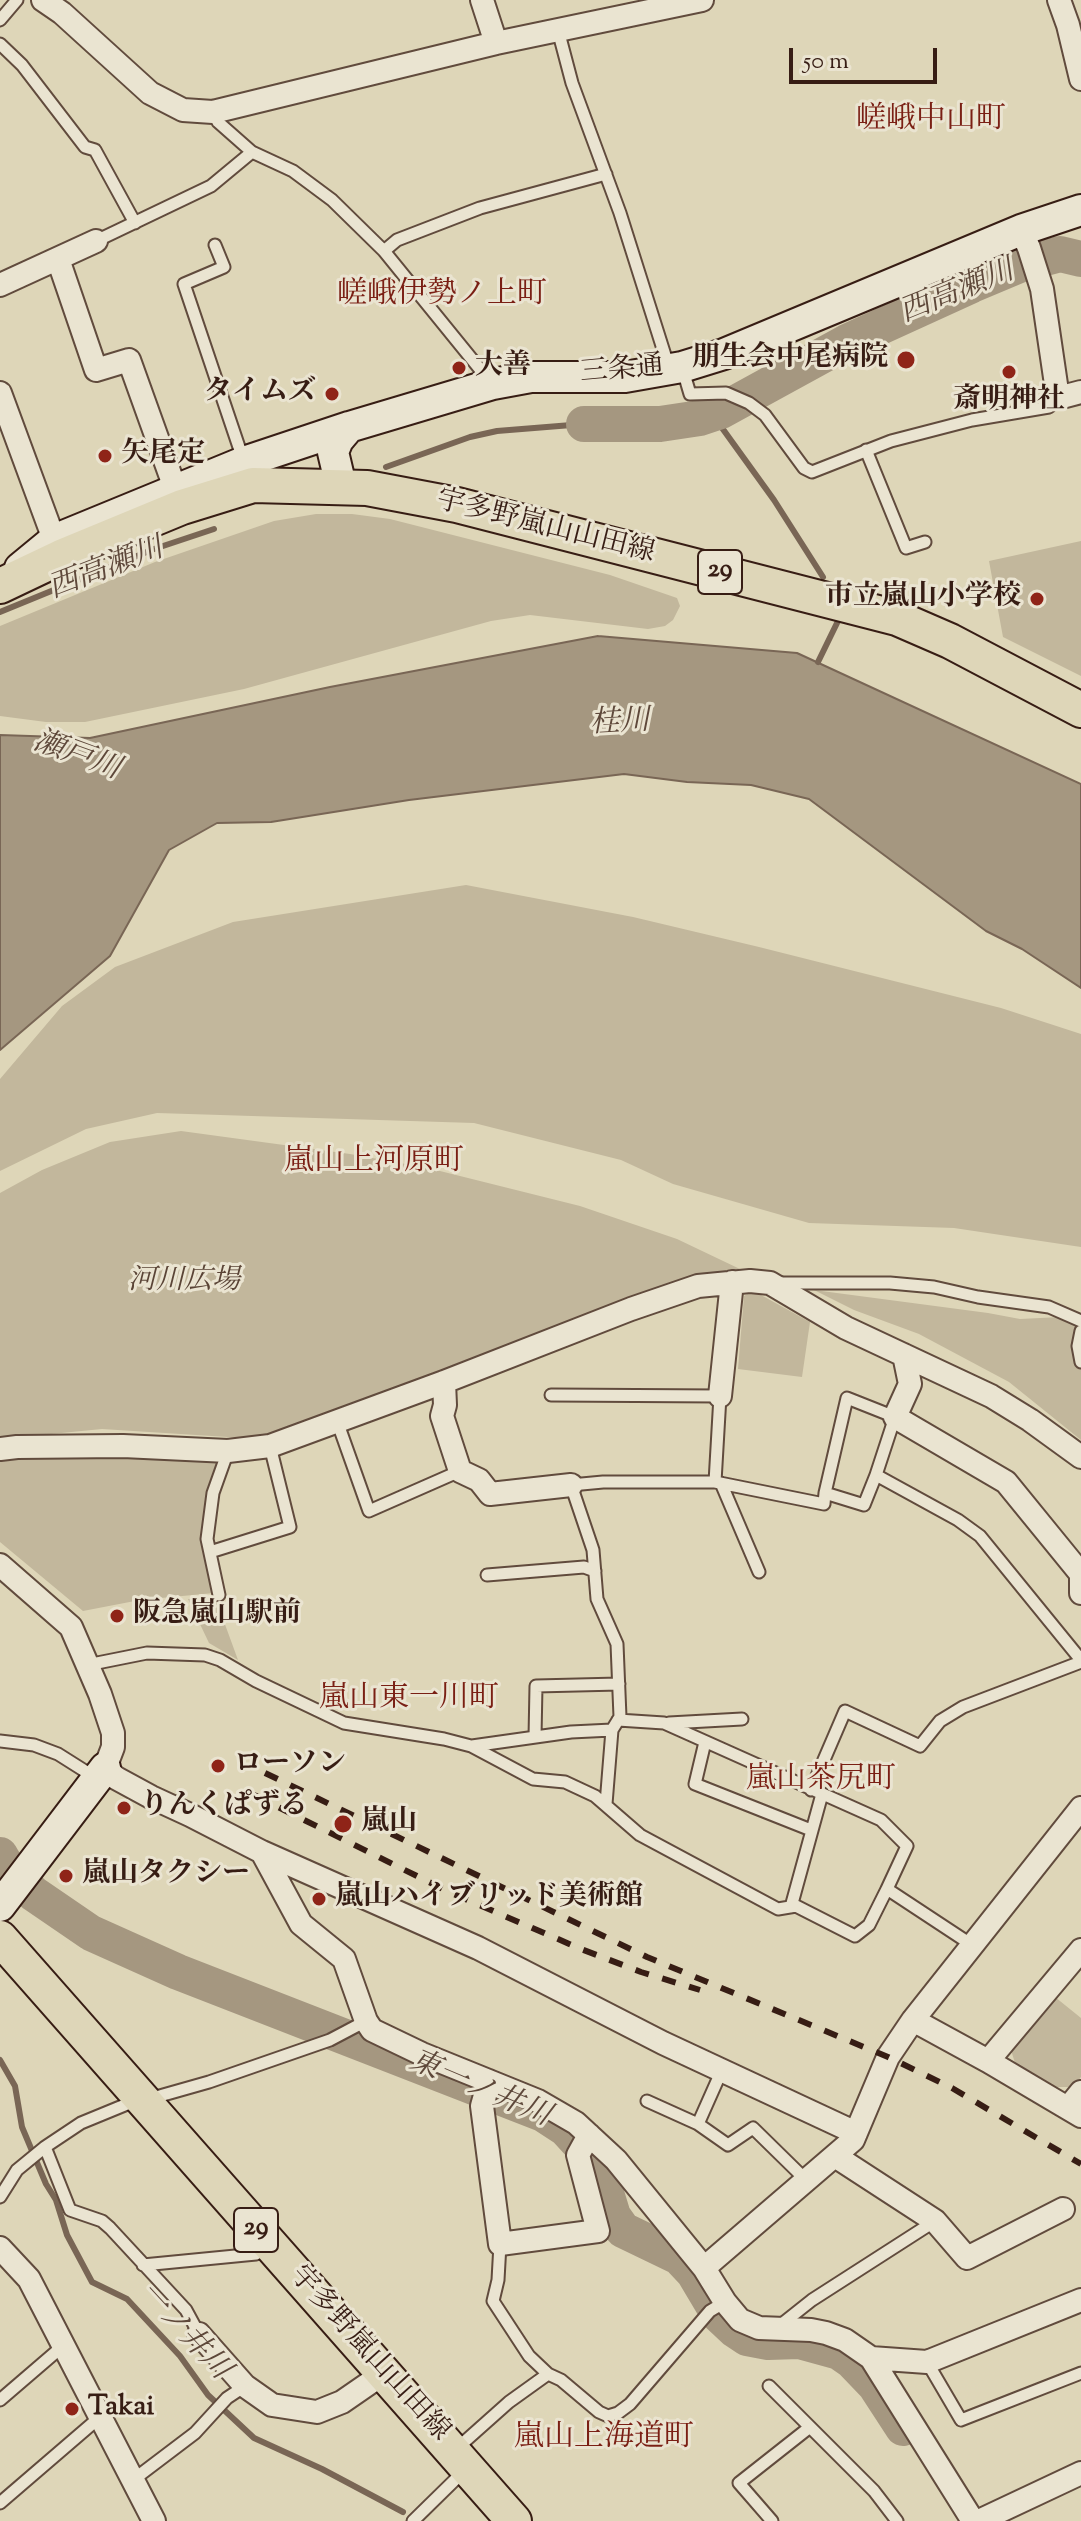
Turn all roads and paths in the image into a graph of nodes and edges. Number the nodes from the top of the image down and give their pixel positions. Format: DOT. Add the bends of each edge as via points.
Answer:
graph roads {
  1 [pos="17,0"];
  2 [pos="43,0"];
  3 [pos="482,0"];
  4 [pos="698,0"];
  5 [pos="1059,0"];
  6 [pos="0,20"];
  7 [pos="558,30"];
  8 [pos="496,43"];
  9 [pos="0,44"];
  10 [pos="1081,79"];
  11 [pos="213,112"];
  12 [pos="252,152"];
  13 [pos="606,174"];
  14 [pos="1081,210"];
  15 [pos="135,223"];
  16 [pos="96,241"];
  17 [pos="215,245"];
  18 [pos="1029,249"];
  19 [pos="384,251"];
  20 [pos="58,259"];
  21 [pos="0,285"];
  22 [pos="676,368"];
  23 [pos="493,384"];
  24 [pos="1081,392"];
  25 [pos="0,393"];
  26 [pos="1058,398"];
  27 [pos="349,427"];
  28 [pos="866,450"];
  29 [pos="248,474"];
  30 [pos="341,486"];
  31 [pos="179,498"];
  32 [pos="925,542"];
  33 [pos="58,549"];
  34 [pos="0,585"];
  35 [pos="1081,710"];
  36 [pos="732,1282"];
  37 [pos="770,1283"];
  38 [pos="1081,1321"];
  39 [pos="1081,1331"];
  40 [pos="904,1355"];
  41 [pos="1081,1362"];
  42 [pos="444,1382"];
  43 [pos="551,1395"];
  44 [pos="720,1396"];
  45 [pos="895,1417"];
  46 [pos="337,1421"];
  47 [pos="270,1446"];
  48 [pos="0,1449"];
  49 [pos="228,1451"];
  50 [pos="1081,1457"];
  51 [pos="460,1471"];
  52 [pos="876,1475"];
  53 [pos="718,1482"];
  54 [pos="571,1485"];
  55 [pos="825,1493"];
  56 [pos="210,1552"];
  57 [pos="0,1565"];
  58 [pos="595,1571"];
  59 [pos="759,1572"];
  60 [pos="487,1575"];
  61 [pos="1081,1593"];
  62 [pos="219,1595"];
  63 [pos="1081,1661"];
  64 [pos="87,1665"];
  65 [pos="619,1684"];
  66 [pos="742,1719"];
  67 [pos="664,1723"];
  68 [pos="615,1725"];
  69 [pos="535,1737"];
  70 [pos="0,1741"];
  71 [pos="705,1742"];
  72 [pos="471,1746"];
  73 [pos="101,1773"];
  74 [pos="817,1792"];
  75 [pos="606,1804"];
  76 [pos="1081,1808"];
  77 [pos="811,1830"];
  78 [pos="262,1852"];
  79 [pos="887,1889"];
  80 [pos="11,1890"];
  81 [pos="791,1907"];
  82 [pos="0,1938"];
  83 [pos="972,1945"];
  84 [pos="1081,1950"];
  85 [pos="913,2020"];
  86 [pos="358,2025"];
  87 [pos="988,2061"];
  88 [pos="722,2070"];
  89 [pos="486,2091"];
  90 [pos="143,2099"];
  91 [pos="647,2101"];
  92 [pos="1077,2105"];
  93 [pos="698,2124"];
  94 [pos="856,2133"];
  95 [pos="585,2141"];
  96 [pos="45,2147"];
  97 [pos="835,2156"];
  98 [pos="806,2180"];
  99 [pos="0,2197"];
  100 [pos="1063,2209"];
  101 [pos="935,2221"];
  102 [pos="269,2244"];
  103 [pos="500,2244"];
  104 [pos="0,2248"];
  105 [pos="143,2265"];
  106 [pos="704,2268"];
  107 [pos="1081,2300"];
  108 [pos="718,2306"];
  109 [pos="774,2330"];
  110 [pos="199,2334"];
  111 [pos="64,2344"];
  112 [pos="871,2358"];
  113 [pos="927,2362"];
  114 [pos="382,2371"];
  115 [pos="1081,2373"];
  116 [pos="548,2374"];
  117 [pos="245,2386"];
  118 [pos="769,2386"];
  119 [pos="0,2400"];
  120 [pos="100,2417"];
  121 [pos="810,2427"];
  122 [pos="460,2459"];
  123 [pos="1081,2473"];
  124 [pos="133,2480"];
  125 [pos="0,2503"];
  126 [pos="154,2521"];
  127 [pos="413,2521"];
  128 [pos="514,2521"];
  129 [pos="772,2521"];
  130 [pos="897,2521"];
  131 [pos="976,2521"];
  1 -- 6 [label="lane"];
  2 -- 11 [label="street" via="150,93 183,110"];
  3 -- 8 [label="street"];
  4 -- 7 [label="street"];
  5 -- 10 [label="street"];
  7 -- 8 [label="street"];
  7 -- 13 [label="lane"];
  8 -- 11 [label="street"];
  9 -- 15 [label="lane" via="85,147 95,150"];
  11 -- 12 [label="lane"];
  12 -- 15 [label="lane" via="211,186"];
  12 -- 19 [label="lane" via="293,171 332,200"];
  13 -- 19 [label="lane" via="480,208 397,240"];
  13 -- 22 [label="lane"];
  14 -- 18 [label="main road, 三条通"];
  15 -- 16 [label="lane"];
  16 -- 20 [label="street"];
  17 -- 29 [label="lane" via="224,267 184,284"];
  18 -- 22 [label="main road, 三条通"];
  18 -- 26 [label="street" via="1042,289"];
  19 -- 23 [label="lane"];
  20 -- 21 [label="street"];
  20 -- 31 [label="street" via="96,370 129,360"];
  22 -- 23 [label="main road, 三条通" via="625,377 531,377"];
  22 -- 28 [label="lane" via="690,394 726,393 765,415 812,472"];
  23 -- 27 [label="main road, 三条通"];
  24 -- 26 [label="street"];
  25 -- 33 [label="street"];
  26 -- 28 [label="lane" via="1049,407 972,420"];
  27 -- 29 [label="main road, 三条通" via="264,473"];
  27 -- 30 [label="main road" via="333,452"];
  28 -- 32 [label="lane" via="906,548"];
  29 -- 30 [label="main road, 宇多野嵐山山田線 / 29"];
  29 -- 31 [label="main road, 宇多野嵐山山田線 / 29"];
  30 -- 35 [label="main road, 宇多野嵐山山田線 / 29" via="457,505 897,618"];
  31 -- 33 [label="main road, 宇多野嵐山山田線 / 29"];
  33 -- 34 [label="main road, 宇多野嵐山山田線 / 29"];
  36 -- 37 [label="street"];
  36 -- 42 [label="street" via="698,1286 644,1304"];
  36 -- 44 [label="street"];
  37 -- 38 [label="lane" via="934,1287 1049,1307"];
  37 -- 40 [label="street"];
  39 -- 41 [label="lane"];
  40 -- 45 [label="street" via="910,1384"];
  40 -- 50 [label="street" via="991,1396"];
  42 -- 46 [label="street"];
  42 -- 51 [label="street" via="442,1416"];
  43 -- 44 [label="lane"];
  44 -- 53 [label="lane"];
  45 -- 52 [label="lane"];
  45 -- 55 [label="lane" via="847,1398"];
  45 -- 61 [label="street" via="1006,1482 1081,1574"];
  46 -- 47 [label="street"];
  46 -- 51 [label="lane" via="369,1511"];
  47 -- 49 [label="street"];
  47 -- 56 [label="lane" via="290,1527"];
  48 -- 49 [label="street" via="123,1446"];
  49 -- 56 [label="lane" via="213,1493"];
  51 -- 54 [label="street" via="479,1480 490,1494"];
  52 -- 55 [label="lane" via="864,1505"];
  52 -- 63 [label="lane" via="980,1536"];
  53 -- 54 [label="lane"];
  53 -- 55 [label="lane" via="824,1504"];
  53 -- 59 [label="lane"];
  54 -- 58 [label="lane"];
  56 -- 62 [label="lane"];
  57 -- 64 [label="street" via="71,1627"];
  58 -- 60 [label="lane" via="584,1567"];
  58 -- 65 [label="lane" via="597,1599 617,1644"];
  63 -- 74 [label="lane" via="963,1707 940,1721 920,1746 845,1711"];
  64 -- 72 [label="lane" via="147,1653 197,1654 220,1660 344,1723"];
  64 -- 73 [label="street" via="113,1733 113,1747"];
  65 -- 68 [label="lane" via="620,1717"];
  65 -- 69 [label="lane" via="536,1686"];
  66 -- 67 [label="lane"];
  67 -- 68 [label="lane"];
  67 -- 71 [label="lane"];
  68 -- 69 [label="lane"];
  68 -- 75 [label="lane"];
  69 -- 72 [label="lane"];
  70 -- 73 [label="lane" via="34,1745"];
  71 -- 74 [label="lane"];
  71 -- 77 [label="lane" via="695,1784"];
  72 -- 75 [label="lane" via="533,1779 565,1782"];
  73 -- 78 [label="street"];
  73 -- 80 [label="main road"];
  74 -- 77 [label="lane"];
  74 -- 79 [label="lane" via="881,1820 907,1846"];
  75 -- 81 [label="lane" via="640,1835 778,1909"];
  76 -- 83 [label="street"];
  77 -- 81 [label="lane"];
  78 -- 86 [label="street" via="301,1924 344,1959"];
  78 -- 88 [label="street" via="478,1948"];
  79 -- 81 [label="lane" via="869,1925 855,1936"];
  79 -- 83 [label="lane"];
  82 -- 90 [label="main road, 宇多野嵐山山田線 / 29"];
  83 -- 85 [label="street"];
  84 -- 87 [label="street"];
  85 -- 87 [label="street"];
  85 -- 94 [label="street" via="888,2057"];
  86 -- 89 [label="street"];
  86 -- 90 [label="lane" via="330,2040 209,2082"];
  87 -- 92 [label="street"];
  88 -- 93 [label="lane"];
  88 -- 94 [label="street"];
  89 -- 95 [label="street" via="557,2111"];
  89 -- 103 [label="street"];
  90 -- 96 [label="lane" via="81,2123"];
  90 -- 102 [label="main road, 宇多野嵐山山田線 / 29"];
  91 -- 93 [label="lane"];
  93 -- 98 [label="lane" via="728,2145 753,2128"];
  94 -- 97 [label="street"];
  95 -- 103 [label="street" via="578,2155 598,2231"];
  95 -- 106 [label="street" via="616,2160"];
  96 -- 99 [label="lane" via="17,2170"];
  96 -- 105 [label="lane" via="70,2210 102,2221"];
  97 -- 98 [label="street"];
  97 -- 101 [label="street"];
  98 -- 106 [label="street"];
  100 -- 101 [label="street" via="967,2258"];
  101 -- 109 [label="lane"];
  102 -- 105 [label="lane" via="256,2254"];
  102 -- 114 [label="main road, 宇多野嵐山山田線 / 29"];
  103 -- 116 [label="lane" via="493,2301 529,2356"];
  104 -- 111 [label="street" via="29,2279"];
  105 -- 110 [label="lane" via="186,2310"];
  106 -- 108 [label="street"];
  107 -- 113 [label="street"];
  108 -- 109 [label="street" via="747,2325"];
  108 -- 116 [label="lane" via="618,2413 599,2412"];
  109 -- 112 [label="street" via="826,2333"];
  110 -- 117 [label="street"];
  111 -- 119 [label="lane"];
  111 -- 120 [label="street"];
  112 -- 113 [label="street"];
  112 -- 131 [label="street"];
  113 -- 115 [label="lane" via="961,2420"];
  114 -- 117 [label="street" via="342,2402 317,2412 272,2405"];
  114 -- 122 [label="main road, 宇多野嵐山山田線 / 29"];
  116 -- 122 [label="lane" via="509,2402"];
  117 -- 124 [label="lane"];
  118 -- 121 [label="lane"];
  120 -- 124 [label="street"];
  120 -- 125 [label="lane"];
  121 -- 129 [label="lane" via="739,2483"];
  121 -- 130 [label="lane"];
  122 -- 127 [label="lane"];
  122 -- 128 [label="main road, 宇多野嵐山山田線 / 29"];
  123 -- 131 [label="street"];
  124 -- 126 [label="street"];
}
